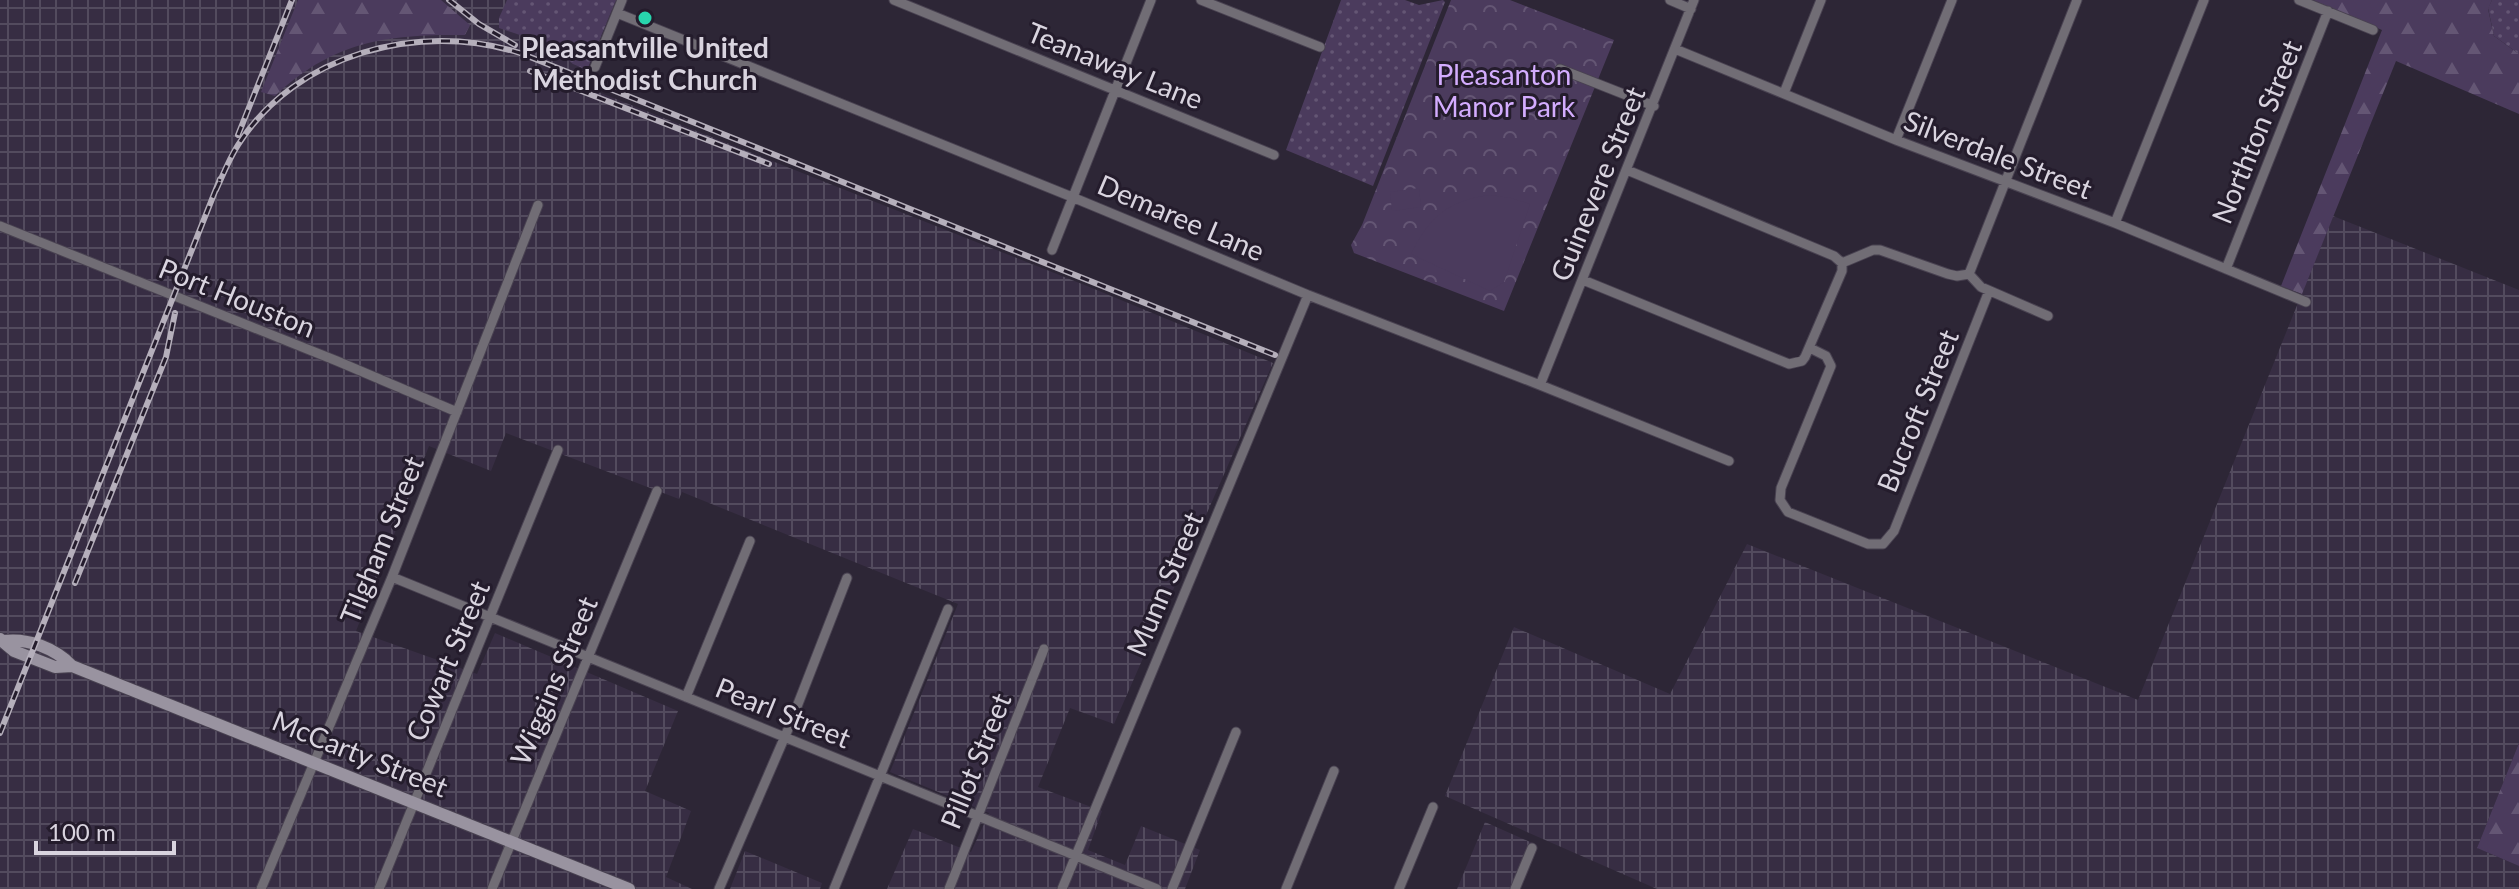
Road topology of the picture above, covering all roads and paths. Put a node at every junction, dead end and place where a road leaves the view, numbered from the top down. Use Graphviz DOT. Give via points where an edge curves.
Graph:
graph roads {
  1 [pos="622,0"];
  2 [pos="894,0"];
  3 [pos="1151,0"];
  4 [pos="1201,0"];
  5 [pos="1670,0"];
  6 [pos="1821,0"];
  7 [pos="1952,0"];
  8 [pos="2077,0"];
  9 [pos="2204,0"];
  10 [pos="2299,0"];
  11 [pos="1693,4"];
  12 [pos="2328,11"];
  13 [pos="617,13"];
  14 [pos="2373,30"];
  15 [pos="1320,47"];
  16 [pos="1675,49"];
  17 [pos="595,67"];
  18 [pos="1560,69"];
  19 [pos="1116,89"];
  20 [pos="1784,93"];
  21 [pos="1654,106"];
  22 [pos="1896,140"];
  23 [pos="1274,155"];
  24 [pos="1627,170"];
  25 [pos="2005,181"];
  26 [pos="1072,197"];
  27 [pos="538,205"];
  28 [pos="2115,223"];
  29 [pos="0,226"];
  30 [pos="1052,250"];
  31 [pos="1842,263"];
  32 [pos="2226,269"];
  33 [pos="1969,274"];
  34 [pos="1583,280"];
  35 [pos="1989,291"];
  36 [pos="1308,295"];
  37 [pos="2306,302"];
  38 [pos="2048,316"];
  39 [pos="1810,348"];
  40 [pos="1540,385"];
  41 [pos="457,412"];
  42 [pos="558,450"];
  43 [pos="1729,461"];
  44 [pos="657,491"];
  45 [pos="750,541"];
  46 [pos="392,577"];
  47 [pos="847,578"];
  48 [pos="948,609"];
  49 [pos="491,619"];
  50 [pos="2,640"];
  51 [pos="1044,649"];
  52 [pos="587,658"];
  53 [pos="686,697"];
  54 [pos="1236,732"];
  55 [pos="784,738"];
  56 [pos="313,762"];
  57 [pos="1334,771"];
  58 [pos="880,777"];
  59 [pos="414,801"];
  60 [pos="1433,807"];
  61 [pos="978,818"];
  62 [pos="511,842"];
  63 [pos="1532,848"];
  64 [pos="1076,856"];
  65 [pos="607,884"];
  66 [pos="261,889"];
  67 [pos="379,889"];
  68 [pos="492,889"];
  69 [pos="629,889"];
  70 [pos="719,889"];
  71 [pos="834,889"];
  72 [pos="949,889"];
  73 [pos="1062,889"];
  74 [pos="1157,889"];
  75 [pos="1172,889"];
  76 [pos="1286,889"];
  77 [pos="1399,889"];
  78 [pos="1515,889"];
  1 -- 13 [label="street"];
  2 -- 19 [label="street, Teanaway Lane"];
  3 -- 19 [label="street"];
  4 -- 15 [label="street"];
  5 -- 11 [label="street"];
  6 -- 20 [label="street"];
  7 -- 22 [label="street"];
  8 -- 25 [label="street"];
  9 -- 28 [label="street"];
  10 -- 12 [label="street"];
  11 -- 16 [label="street, Guinevere Street"];
  12 -- 14 [label="street"];
  12 -- 32 [label="street, Northton Street"];
  13 -- 17 [label="street"];
  13 -- 26 [label="street, Demaree Lane"];
  16 -- 20 [label="street, Silverdale Street"];
  16 -- 21 [label="street, Guinevere Street"];
  18 -- 21 [label="street"];
  19 -- 23 [label="street, Teanaway Lane"];
  19 -- 26 [label="street"];
  20 -- 22 [label="street, Silverdale Street"];
  21 -- 24 [label="street, Guinevere Street"];
  22 -- 25 [label="street, Silverdale Street"];
  24 -- 31 [label="street"];
  24 -- 34 [label="street, Guinevere Street"];
  25 -- 28 [label="street, Silverdale Street"];
  25 -- 33 [label="street"];
  26 -- 30 [label="street"];
  26 -- 36 [label="street, Demaree Lane"];
  27 -- 41 [label="street, Tilgham Street"];
  28 -- 32 [label="street, Silverdale Street"];
  29 -- 41 [label="street, Port Houston"];
  31 -- 33 [label="street" via="1880,250 1948,274"];
  31 -- 39 [label="street"];
  32 -- 37 [label="street, Silverdale Street"];
  33 -- 35 [label="street"];
  34 -- 39 [label="street" via="1789,364 1802,361"];
  34 -- 40 [label="street, Guinevere Street"];
  35 -- 38 [label="street"];
  35 -- 39 [label="street, Bucroft Street" via="1894,531 1883,544 1868,544 1788,512 1780,500 1831,366 1826,356"];
  36 -- 40 [label="street, Demaree Lane"];
  36 -- 64 [label="street, Munn Street"];
  40 -- 43 [label="street, Demaree Lane"];
  41 -- 46 [label="street, Tilgham Street"];
  42 -- 49 [label="street, Cowart Street"];
  44 -- 52 [label="street, Wiggins Street"];
  45 -- 53 [label="street"];
  46 -- 49 [label="street, Pearl Street"];
  46 -- 56 [label="street, Tilgham Street"];
  47 -- 55 [label="street"];
  48 -- 58 [label="street"];
  49 -- 52 [label="street, Pearl Street"];
  49 -- 59 [label="street, Cowart Street"];
  50 -- 56 [label="main road, McCarty Street" via="19,639 61,654 72,666"];
  51 -- 61 [label="street, Pillot Street"];
  52 -- 53 [label="street, Pearl Street"];
  52 -- 62 [label="street, Wiggins Street"];
  53 -- 55 [label="street, Pearl Street"];
  54 -- 75 [label="street"];
  55 -- 58 [label="street, Pearl Street"];
  55 -- 70 [label="street"];
  56 -- 59 [label="main road, McCarty Street"];
  56 -- 66 [label="street, Tilgham Street"];
  57 -- 76 [label="street"];
  58 -- 61 [label="street, Pearl Street"];
  58 -- 71 [label="street"];
  59 -- 62 [label="main road, McCarty Street"];
  59 -- 67 [label="street, Cowart Street"];
  60 -- 77 [label="street"];
  61 -- 64 [label="street, Pearl Street"];
  61 -- 72 [label="street, Pillot Street"];
  62 -- 65 [label="main road, McCarty Street"];
  62 -- 68 [label="street, Wiggins Street"];
  63 -- 78 [label="street"];
  64 -- 73 [label="street, Munn Street"];
  64 -- 74 [label="street, Pearl Street"];
  65 -- 69 [label="main road, McCarty Street"];
}
